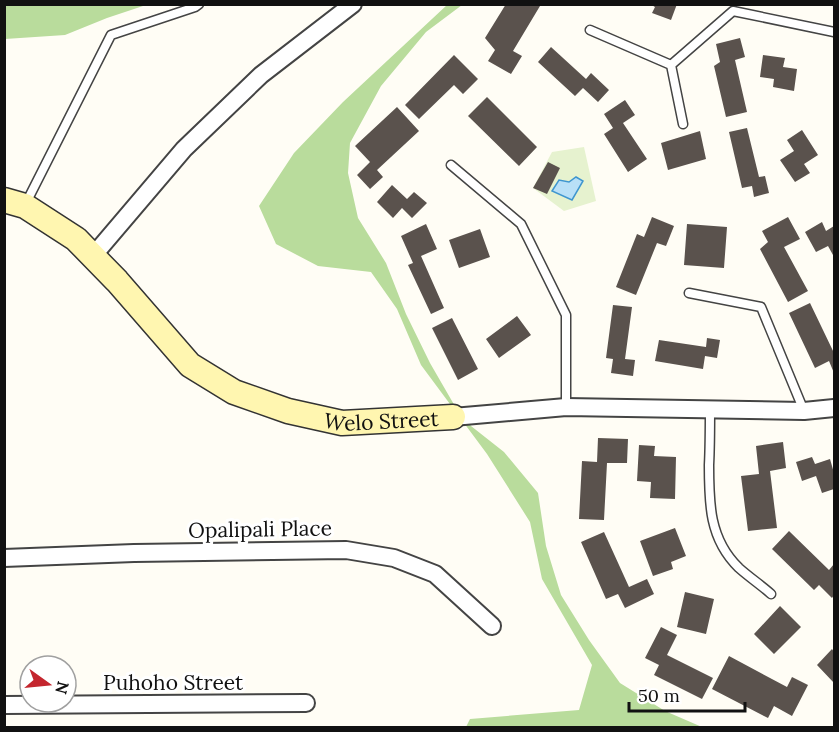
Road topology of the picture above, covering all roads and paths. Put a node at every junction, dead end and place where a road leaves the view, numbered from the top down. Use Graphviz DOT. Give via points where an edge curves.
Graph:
graph roads {
  1 [pos="199,4"];
  2 [pos="352,4"];
  3 [pos="590,30"];
  4 [pos="834,32"];
  5 [pos="671,64"];
  6 [pos="683,124"];
  7 [pos="452,165"];
  8 [pos="15,203"];
  9 [pos="93,256"];
  10 [pos="689,293"];
  11 [pos="566,407"];
  12 [pos="834,408"];
  13 [pos="710,410"];
  14 [pos="804,411"];
  15 [pos="453,417"];
  16 [pos="4,558"];
  17 [pos="771,594"];
  18 [pos="492,626"];
  19 [pos="306,703"];
  20 [pos="4,705"];
  1 -- 8 [label="lane" via="111,35"];
  2 -- 9 [label="street" via="261,75 184,149"];
  3 -- 5 [label="lane"];
  4 -- 5 [label="lane" via="733,11"];
  5 -- 6 [label="lane"];
  7 -- 11 [label="lane" via="521,224 567,315"];
  8 -- 9 [label="street, Welo Street" via="76,239"];
  9 -- 15 [label="street, Welo Street" via="190,365 234,392 288,411 342,423"];
  10 -- 14 [label="lane" via="761,307"];
  11 -- 13 [label="street, Welo Street"];
  11 -- 15 [label="street, Welo Street"];
  12 -- 14 [label="street, Welo Street"];
  13 -- 14 [label="street, Welo Street"];
  13 -- 17 [label="lane" via="709,501 714,526 731,559"];
  16 -- 18 [label="street, Opalipali Place" via="346,550 394,558 435,574"];
  19 -- 20 [label="street, Puhoho Street"];
}
